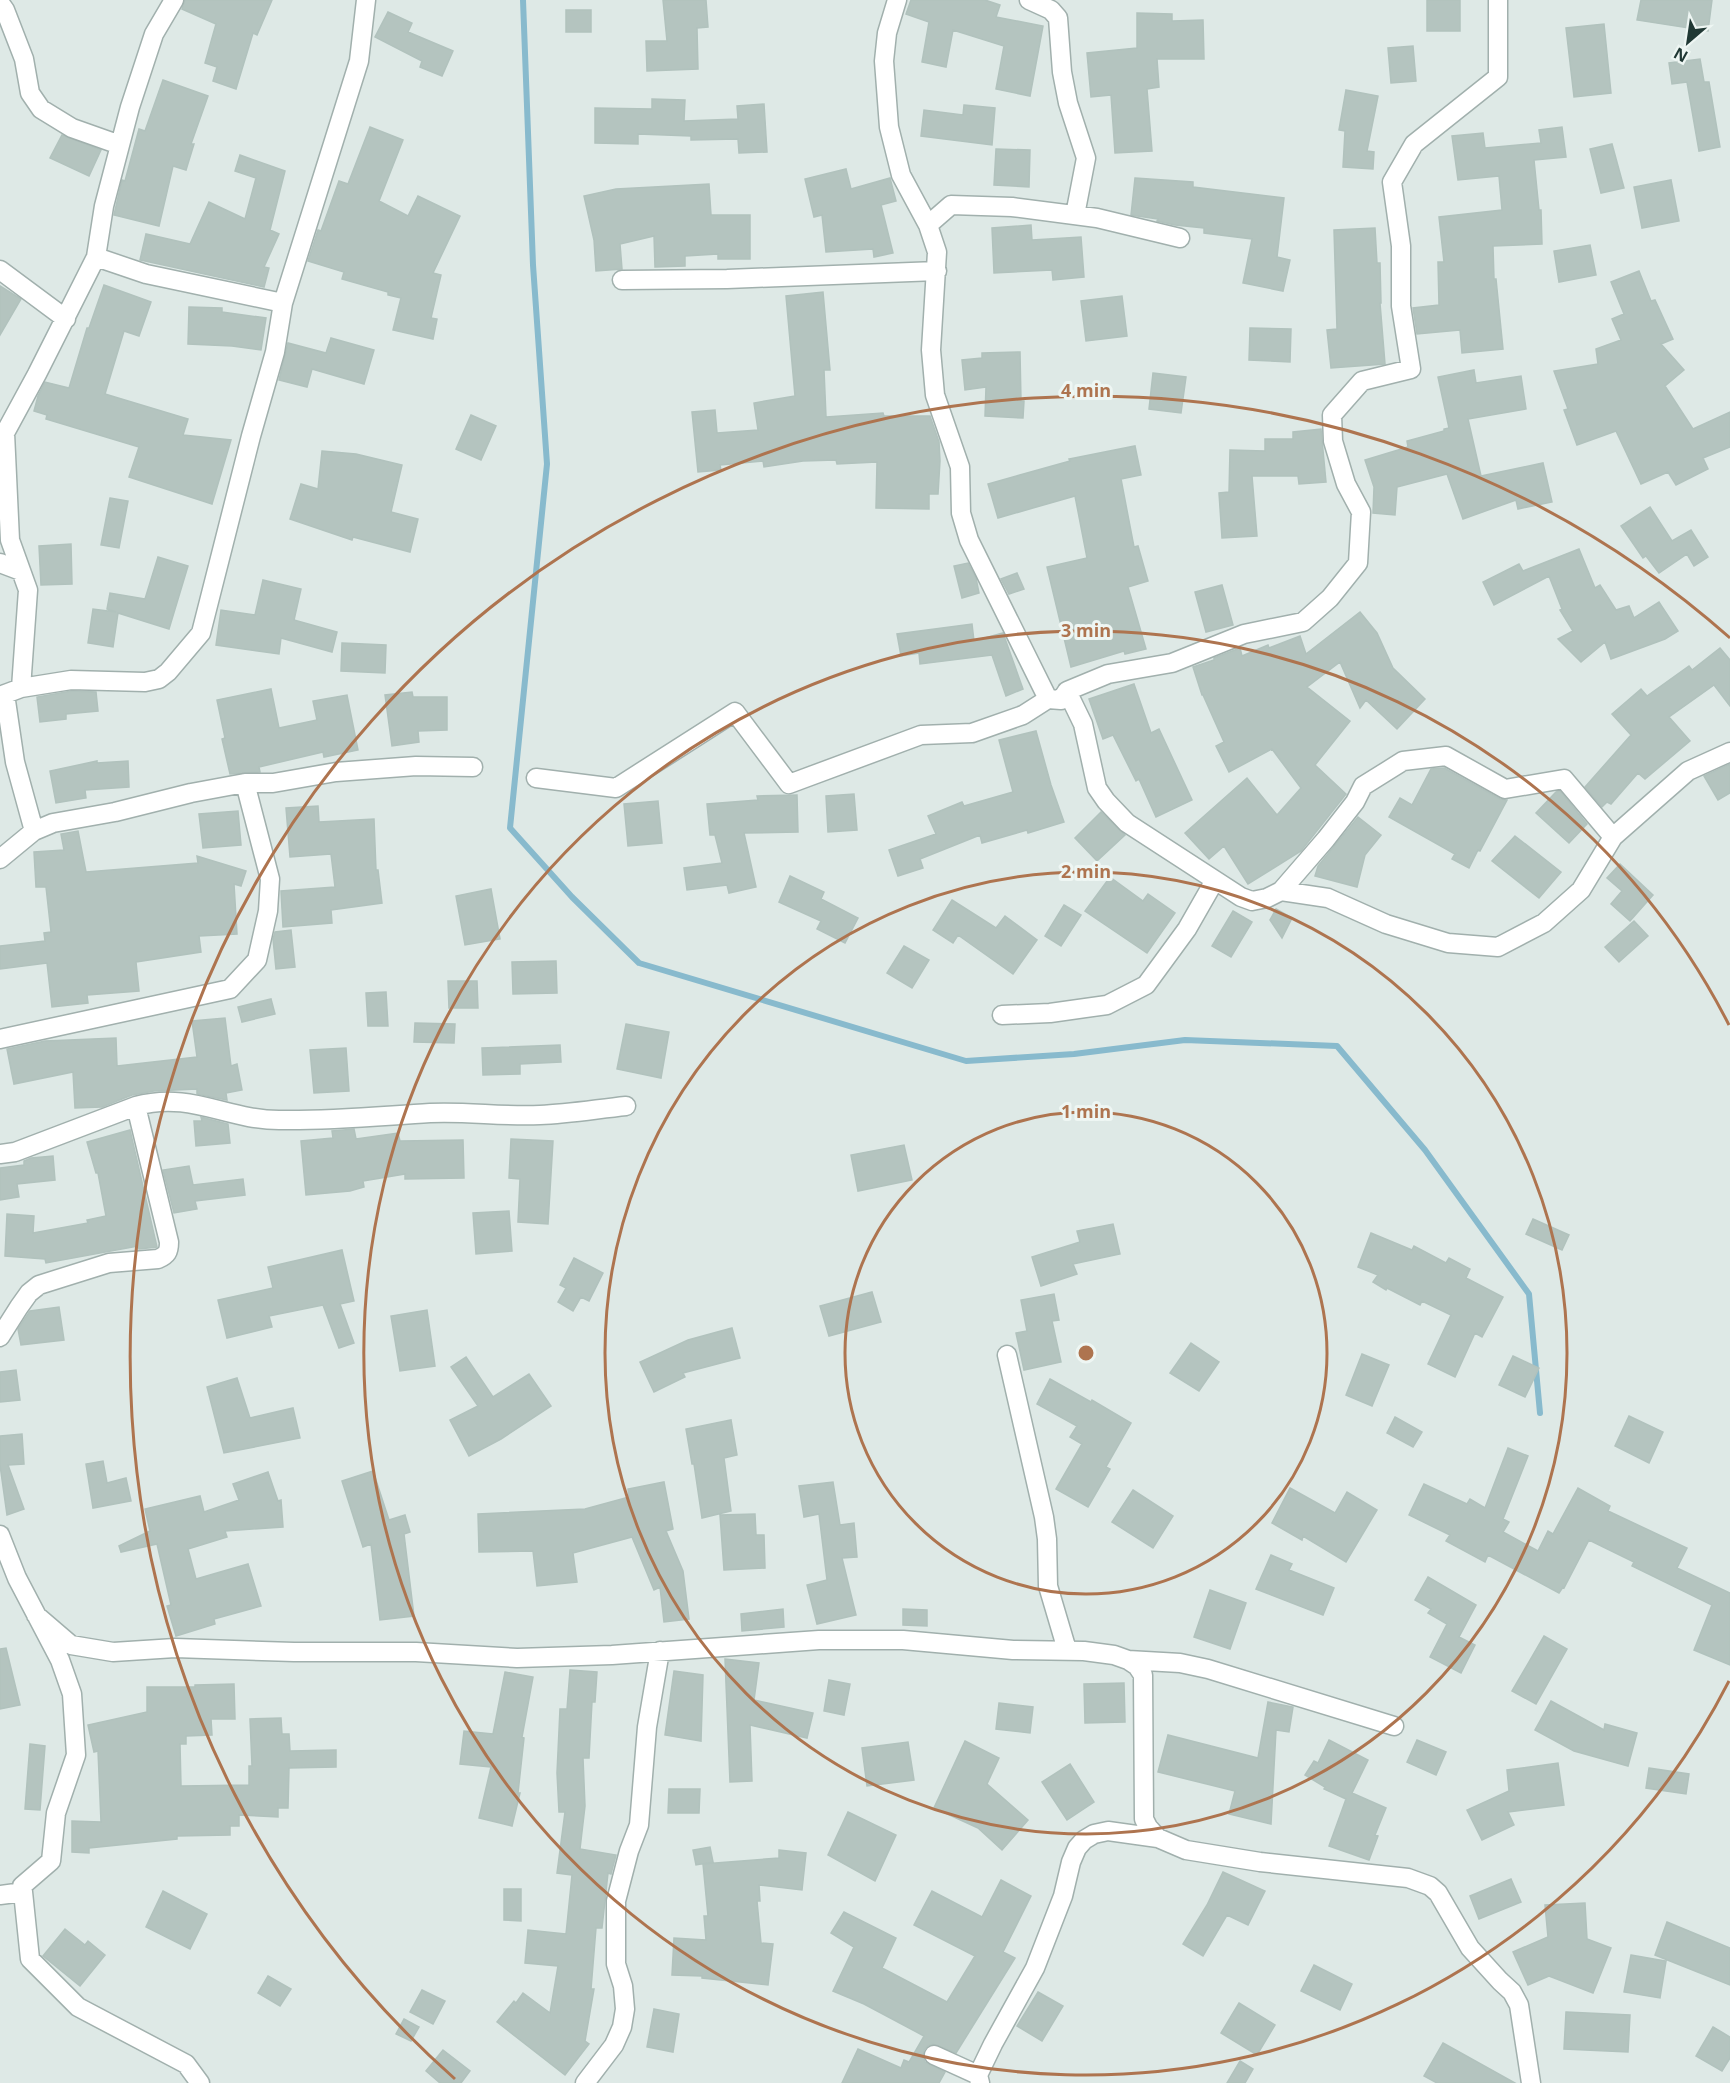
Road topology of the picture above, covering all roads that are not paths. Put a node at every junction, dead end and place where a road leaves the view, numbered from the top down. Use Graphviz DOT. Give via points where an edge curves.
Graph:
graph roads {
  1 [pos="174,0"];
  2 [pos="366,0"];
  3 [pos="897,0"];
  4 [pos="1029,0"];
  5 [pos="1498,0"];
  6 [pos="0,3"];
  7 [pos="120,145"];
  8 [pos="1075,215"];
  9 [pos="928,225"];
  10 [pos="1180,238"];
  11 [pos="96,257"];
  12 [pos="0,270"];
  13 [pos="937,271"];
  14 [pos="622,280"];
  15 [pos="283,303"];
  16 [pos="66,319"];
  17 [pos="0,563"];
  18 [pos="21,571"];
  19 [pos="1067,691"];
  20 [pos="9,693"];
  21 [pos="1048,699"];
  22 [pos="1730,752"];
  23 [pos="473,767"];
  24 [pos="536,778"];
  25 [pos="245,783"];
  26 [pos="34,831"];
  27 [pos="1613,837"];
  28 [pos="0,859"];
  29 [pos="1215,880"];
  30 [pos="1281,891"];
  31 [pos="1002,1015"];
  32 [pos="0,1039"];
  33 [pos="136,1106"];
  34 [pos="626,1106"];
  35 [pos="0,1154"];
  36 [pos="0,1337"];
  37 [pos="1007,1355"];
  38 [pos="0,1535"];
  39 [pos="36,1615"];
  40 [pos="1067,1650"];
  41 [pos="660,1651"];
  42 [pos="1128,1660"];
  43 [pos="1394,1726"];
  44 [pos="1158,1838"];
  45 [pos="23,1892"];
  46 [pos="0,1895"];
  47 [pos="934,2055"];
  48 [pos="979,2079"];
  49 [pos="200,2083"];
  50 [pos="585,2083"];
  51 [pos="1531,2083"];
  1 -- 7 [label="street" via="154,34"];
  2 -- 15 [label="street" via="359,61"];
  3 -- 9 [label="street" via="884,61 889,127 901,175"];
  4 -- 8 [label="street" via="1051,10 1058,18 1068,103 1086,158"];
  5 -- 19 [label="street" via="1498,77 1414,144 1392,182 1401,246 1401,306 1412,369 1362,381 1332,416 1333,441 1346,484 1361,512 1358,563 1330,598 1302,622 1244,634 1172,663 1108,674"];
  6 -- 7 [label="street" via="24,58 30,93 41,109 72,128"];
  7 -- 11 [label="street"];
  8 -- 9 [label="street" via="951,205"];
  8 -- 10 [label="street"];
  9 -- 13 [label="street" via="937,252"];
  11 -- 15 [label="street" via="146,274"];
  11 -- 16 [label="street"];
  12 -- 16 [label="street"];
  13 -- 14 [label="street"];
  13 -- 21 [label="street" via="931,350 935,395 960,467 961,513 969,540"];
  15 -- 20 [label="street" via="275,352 201,633 159,679 70,680"];
  16 -- 18 [label="street" via="5,433 10,540"];
  17 -- 18 [label="street"];
  18 -- 20 [label="street" via="28,590"];
  19 -- 21 [label="street" via="1061,700"];
  19 -- 29 [label="street" via="1083,724 1096,788 1106,801 1127,823"];
  20 -- 26 [label="street" via="15,762"];
  21 -- 24 [label="street" via="1023,715 972,734 921,735 789,784 735,712 616,788"];
  22 -- 27 [label="street" via="1689,771"];
  23 -- 25 [label="street" via="405,767"];
  25 -- 26 [label="street" via="53,823"];
  25 -- 32 [label="street" via="270,879 268,911 257,960 231,989"];
  26 -- 28 [label="street"];
  27 -- 30 [label="street" via="1581,890 1544,923 1498,947 1448,943 1386,924 1328,898"];
  27 -- 30 [label="street" via="1564,779 1505,789 1446,756 1403,761 1363,786 1355,802"];
  29 -- 30 [label="street" via="1252,901"];
  29 -- 31 [label="street" via="1187,929 1146,985 1107,1005"];
  33 -- 34 [label="street" via="179,1101 277,1120 432,1113 539,1116"];
  33 -- 35 [label="street" via="15,1152"];
  33 -- 36 [label="street" via="169,1251 158,1259 110,1263 39,1285 29,1293"];
  37 -- 40 [label="street" via="1044,1516 1048,1586"];
  38 -- 39 [label="street"];
  39 -- 41 [label="street" via="71,1645 113,1652 175,1648 416,1652 517,1658"];
  39 -- 45 [label="street" via="60,1660 72,1694 76,1755 56,1813 51,1861 21,1886"];
  40 -- 41 [label="street" via="1013,1650 903,1640 819,1640"];
  40 -- 42 [label="street"];
  41 -- 50 [label="street" via="647,1727 639,1825 616,1901 616,1964 625,2009 622,2027 614,2045"];
  42 -- 43 [label="street" via="1208,1669"];
  42 -- 44 [label="street" via="1143,1675 1144,1819"];
  44 -- 48 [label="street" via="1108,1831 1094,1834 1077,1848 1035,1968"];
  44 -- 51 [label="street" via="1186,1850 1408,1878 1430,1886 1470,1948 1512,1992 1519,2005"];
  45 -- 46 [label="street"];
  45 -- 49 [label="street" via="30,1959 78,2007 186,2064"];
  47 -- 48 [label="street"];
}
